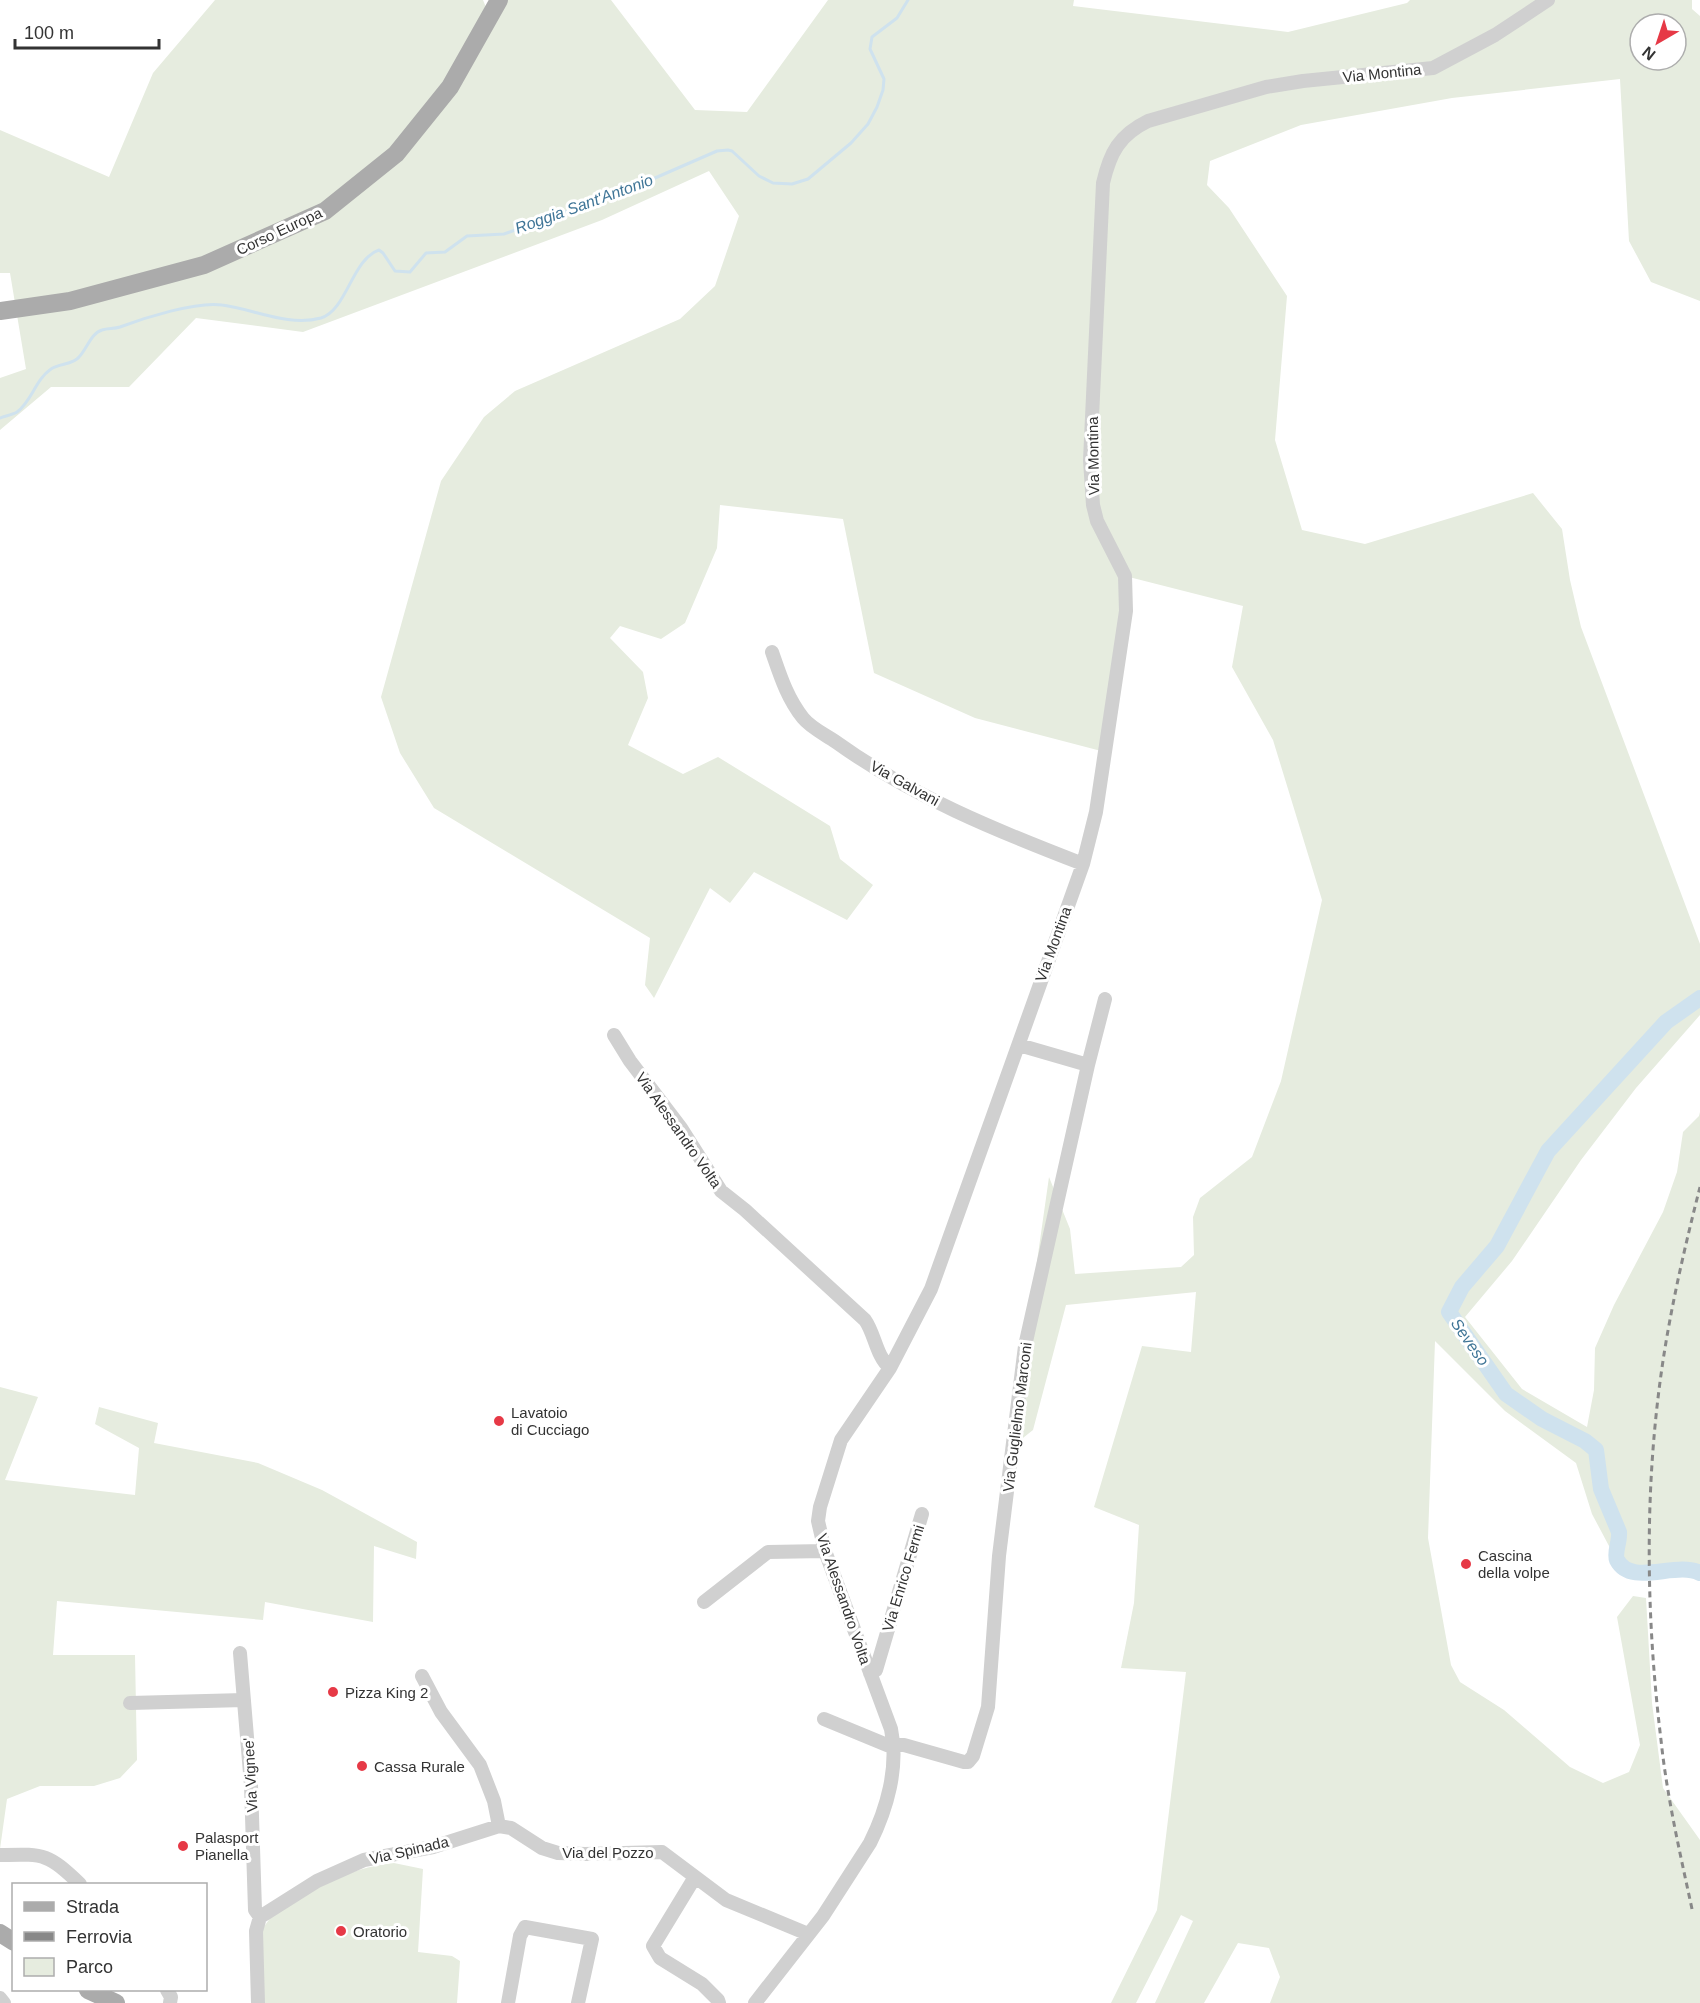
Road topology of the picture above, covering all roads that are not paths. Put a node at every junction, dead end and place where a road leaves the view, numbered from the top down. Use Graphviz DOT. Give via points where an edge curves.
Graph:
graph roads {
  1 [pos="499,0"];
  2 [pos="1548,0"];
  3 [pos="0,311"];
  4 [pos="772,652"];
  5 [pos="1083,864"];
  6 [pos="1105,999"];
  7 [pos="614,1035"];
  8 [pos="1019,1045"];
  9 [pos="1088,1065"];
  10 [pos="890,1368"];
  11 [pos="922,1514"];
  12 [pos="825,1551"];
  13 [pos="704,1602"];
  14 [pos="240,1653"];
  15 [pos="870,1673"];
  16 [pos="422,1676"];
  17 [pos="244,1700"];
  18 [pos="130,1703"];
  19 [pos="824,1719"];
  20 [pos="894,1744"];
  21 [pos="499,1826"];
  22 [pos="0,1855"];
  23 [pos="695,1877"];
  24 [pos="79,1883"];
  25 [pos="260,1917"];
  26 [pos="808,1934"];
  27 [pos="92,1991"];
  28 [pos="0,1998"];
  29 [pos="4,2003"];
  30 [pos="116,2003"];
  31 [pos="258,2003"];
  32 [pos="508,2003"];
  33 [pos="578,2003"];
  34 [pos="719,2003"];
  35 [pos="755,2003"];
  1 -- 3 [label="main road, Corso Europa" via="450,87 396,154 325,211 204,265 70,301"];
  2 -- 5 [label="street, Via Montina" via="1495,36 1433,68 1266,87 1148,121 1124,136 1113,151 1104,183 1090,460 1095,513 1125,576 1126,610 1096,812"];
  4 -- 5 [label="street, Via Galvani" via="784,689 804,719 853,754 928,798"];
  5 -- 8 [label="street, Via Montina"];
  6 -- 9 [label="street, Via Guglielmo Marconi"];
  7 -- 10 [label="street, Via Alessandro Volta" via="722,1191 865,1320"];
  8 -- 9 [label="street"];
  8 -- 10 [label="street, Via Montina" via="931,1289"];
  9 -- 20 [label="street, Via Guglielmo Marconi" via="1025,1346 999,1556 988,1707 968,1762"];
  10 -- 12 [label="street, Via Alessandro Volta" via="842,1440 818,1521"];
  11 -- 15 [label="street, Via Enrico Fermi" via="876,1670"];
  12 -- 13 [label="street" via="768,1552"];
  12 -- 15 [label="street, Via Alessandro Volta"];
  14 -- 17 [label="street, Via Vignee'"];
  15 -- 20 [label="street, Via Alessandro Volta"];
  16 -- 21 [label="street" via="441,1712 480,1765"];
  17 -- 18 [label="street"];
  17 -- 25 [label="street, Via Vignee'" via="255,1910"];
  19 -- 20 [label="street" via="887,1745"];
  20 -- 26 [label="street, Via Alessandro Volta" via="893,1769 876,1831"];
  21 -- 23 [label="street, Via del Pozzo" via="511,1828 542,1848 558,1853 662,1852"];
  21 -- 25 [label="street, Via Spinada" via="433,1847 364,1860 317,1881"];
  22 -- 24 [label="street" via="39,1854 61,1866"];
  23 -- 26 [label="street, Via del Pozzo" via="726,1900"];
  23 -- 34 [label="street" via="653,1946 660,1958 702,1984"];
  25 -- 31 [label="street, Via Vignee'" via="256,1931"];
  26 -- 35 [label="street, Via Alessandro Volta"];
  27 -- 30 [label="main road"];
  28 -- 29 [label="street"];
  32 -- 33 [label="street" via="525,1927 592,1939"];
}
